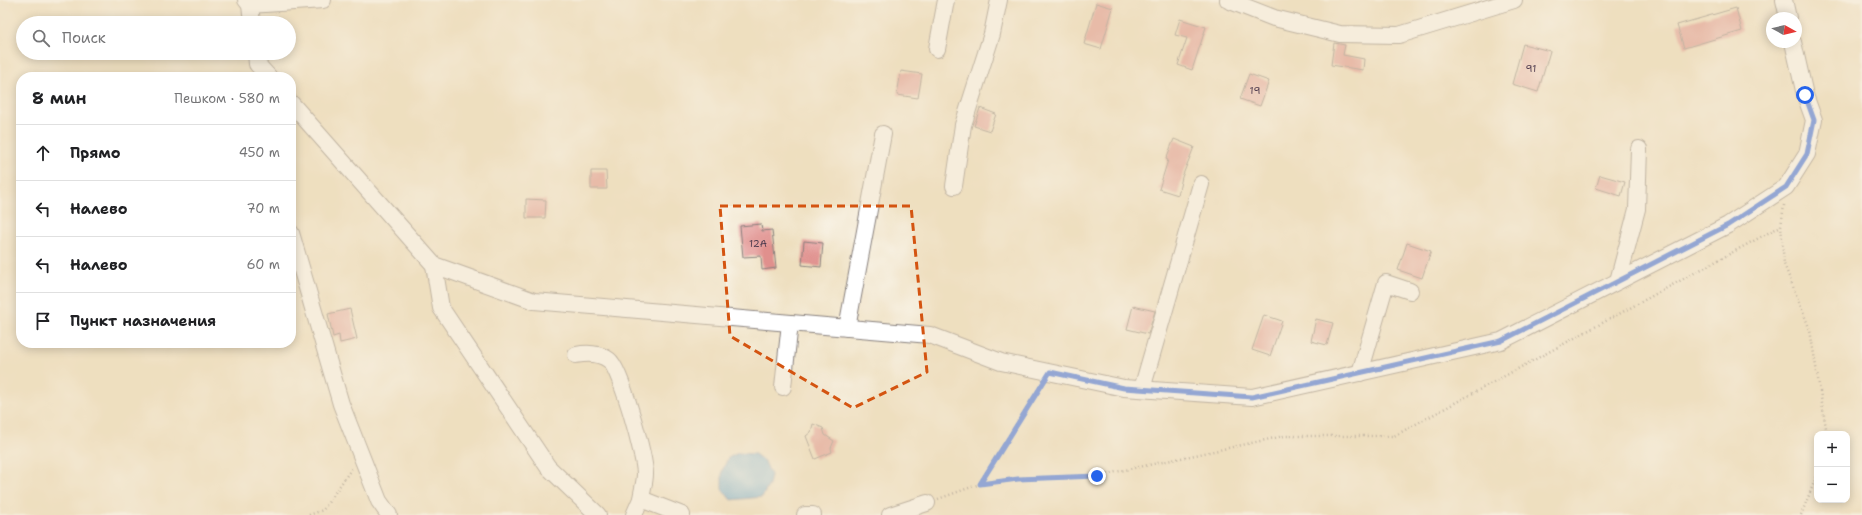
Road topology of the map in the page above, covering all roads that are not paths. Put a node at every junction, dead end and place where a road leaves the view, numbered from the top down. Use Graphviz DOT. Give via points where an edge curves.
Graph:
graph roads {
  1 [pos="323,0"];
  2 [pos="946,0"];
  3 [pos="999,0"];
  4 [pos="1228,0"];
  5 [pos="1514,0"];
  6 [pos="1784,0"];
  7 [pos="248,3"];
  8 [pos="1787,12"];
  9 [pos="251,16"];
  10 [pos="1794,48"];
  11 [pos="937,49"];
  12 [pos="296,109"];
  13 [pos="883,134"];
  14 [pos="1639,149"];
  15 [pos="1201,184"];
  16 [pos="954,186"];
  17 [pos="296,250"];
  18 [pos="434,265"];
  19 [pos="1618,281"];
  20 [pos="1410,291"];
  21 [pos="790,323"];
  22 [pos="847,328"];
  23 [pos="576,355"];
  24 [pos="1360,373"];
  25 [pos="783,387"];
  26 [pos="1142,390"];
  27 [pos="641,499"];
  28 [pos="927,503"];
  29 [pos="389,515"];
  30 [pos="598,515"];
  31 [pos="634,515"];
  32 [pos="682,515"];
  33 [pos="805,515"];
  34 [pos="813,515"];
  35 [pos="890,515"];
  1 -- 7 [label="street"];
  2 -- 11 [label="street"];
  3 -- 16 [label="street" via="992,34 963,125"];
  4 -- 5 [label="street" via="1274,18 1340,34 1399,35"];
  6 -- 8 [label="street"];
  7 -- 9 [label="street"];
  10 -- 19 [label="street" via="1805,95 1814,120 1807,154 1786,187 1728,225"];
  12 -- 18 [label="street"];
  13 -- 22 [label="street"];
  14 -- 19 [label="street" via="1637,209"];
  15 -- 26 [label="street"];
  17 -- 29 [label="street" via="340,404 379,501"];
  18 -- 21 [label="street" via="534,301"];
  18 -- 30 [label="street" via="441,308 548,468"];
  19 -- 24 [label="street" via="1501,341"];
  20 -- 24 [label="street" via="1386,283"];
  21 -- 22 [label="street"];
  21 -- 25 [label="street"];
  22 -- 26 [label="street" via="930,335 1001,362"];
  23 -- 27 [label="street" via="588,353 609,360 618,373 641,451 645,474"];
  24 -- 26 [label="street" via="1252,397"];
  27 -- 31 [label="street"];
  27 -- 32 [label="street"];
  28 -- 35 [label="street"];
  33 -- 34 [label="street"];
}
